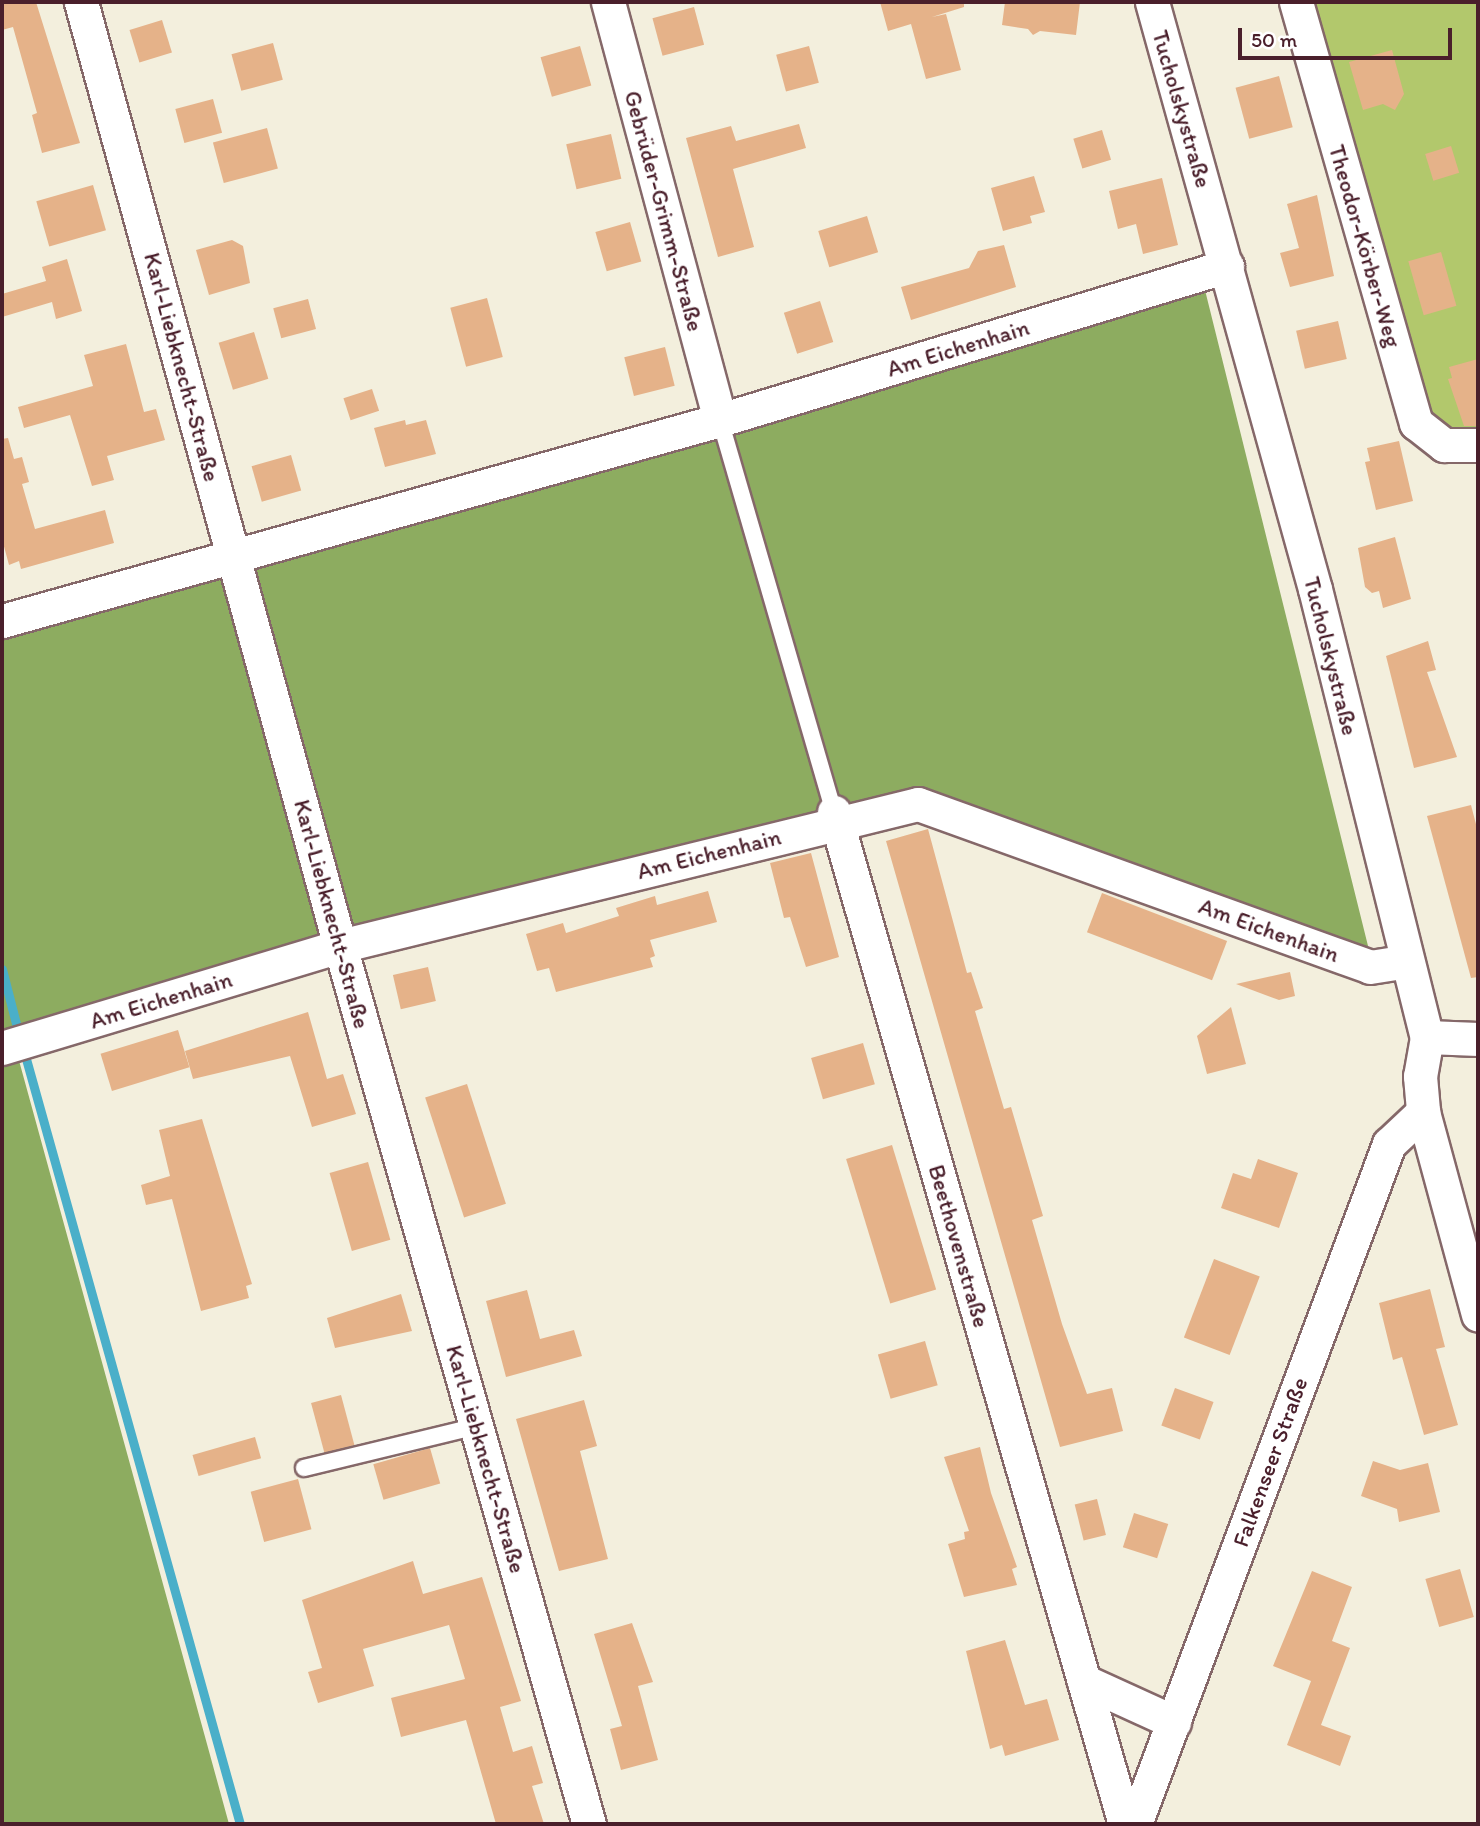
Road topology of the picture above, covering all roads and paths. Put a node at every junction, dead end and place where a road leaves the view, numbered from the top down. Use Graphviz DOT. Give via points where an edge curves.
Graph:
graph roads {
  1 [pos="81,2"];
  2 [pos="608,2"];
  3 [pos="1152,2"];
  4 [pos="1296,2"];
  5 [pos="1227,266"];
  6 [pos="720,420"];
  7 [pos="1478,445"];
  8 [pos="234,557"];
  9 [pos="2,621"];
  10 [pos="836,817"];
  11 [pos="340,946"];
  12 [pos="1407,961"];
  13 [pos="1427,1037"];
  14 [pos="1478,1040"];
  15 [pos="13,1044"];
  16 [pos="1423,1112"];
  17 [pos="1478,1315"];
  18 [pos="477,1426"];
  19 [pos="304,1468"];
  20 [pos="1084,1681"];
  21 [pos="1174,1722"];
  22 [pos="589,1824"];
  23 [pos="1125,1824"];
  24 [pos="1135,1824"];
  1 -- 8 [label="street, Karl-Liebknecht-Straße"];
  2 -- 6 [label="street, Gebrüder-Grimm-Straße"];
  3 -- 5 [label="street, Tucholskystraße"];
  4 -- 7 [label="street, Theodor-Körber-Weg" via="1416,423 1444,445"];
  5 -- 6 [label="street, Am Eichenhain"];
  5 -- 12 [label="street, Tucholskystraße"];
  6 -- 8 [label="street, Am Eichenhain"];
  6 -- 10 [label="lane"];
  8 -- 9 [label="street, Am Eichenhain"];
  8 -- 11 [label="street, Karl-Liebknecht-Straße"];
  10 -- 11 [label="street, Am Eichenhain"];
  10 -- 12 [label="street, Am Eichenhain" via="918,804 1370,967"];
  10 -- 20 [label="street, Beethovenstraße"];
  11 -- 15 [label="street, Am Eichenhain"];
  11 -- 18 [label="street, Karl-Liebknecht-Straße"];
  12 -- 13 [label="street, Tucholskystraße"];
  13 -- 14 [label="street"];
  13 -- 16 [label="street, Tucholskystraße" via="1420,1076"];
  16 -- 17 [label="street, Tucholskystraße"];
  16 -- 21 [label="street, Falkenseer Straße" via="1389,1144"];
  18 -- 19 [label="lane"];
  18 -- 22 [label="street, Karl-Liebknecht-Straße"];
  20 -- 21 [label="street"];
  20 -- 23 [label="street, Beethovenstraße"];
  21 -- 24 [label="street, Falkenseer Straße"];
}
